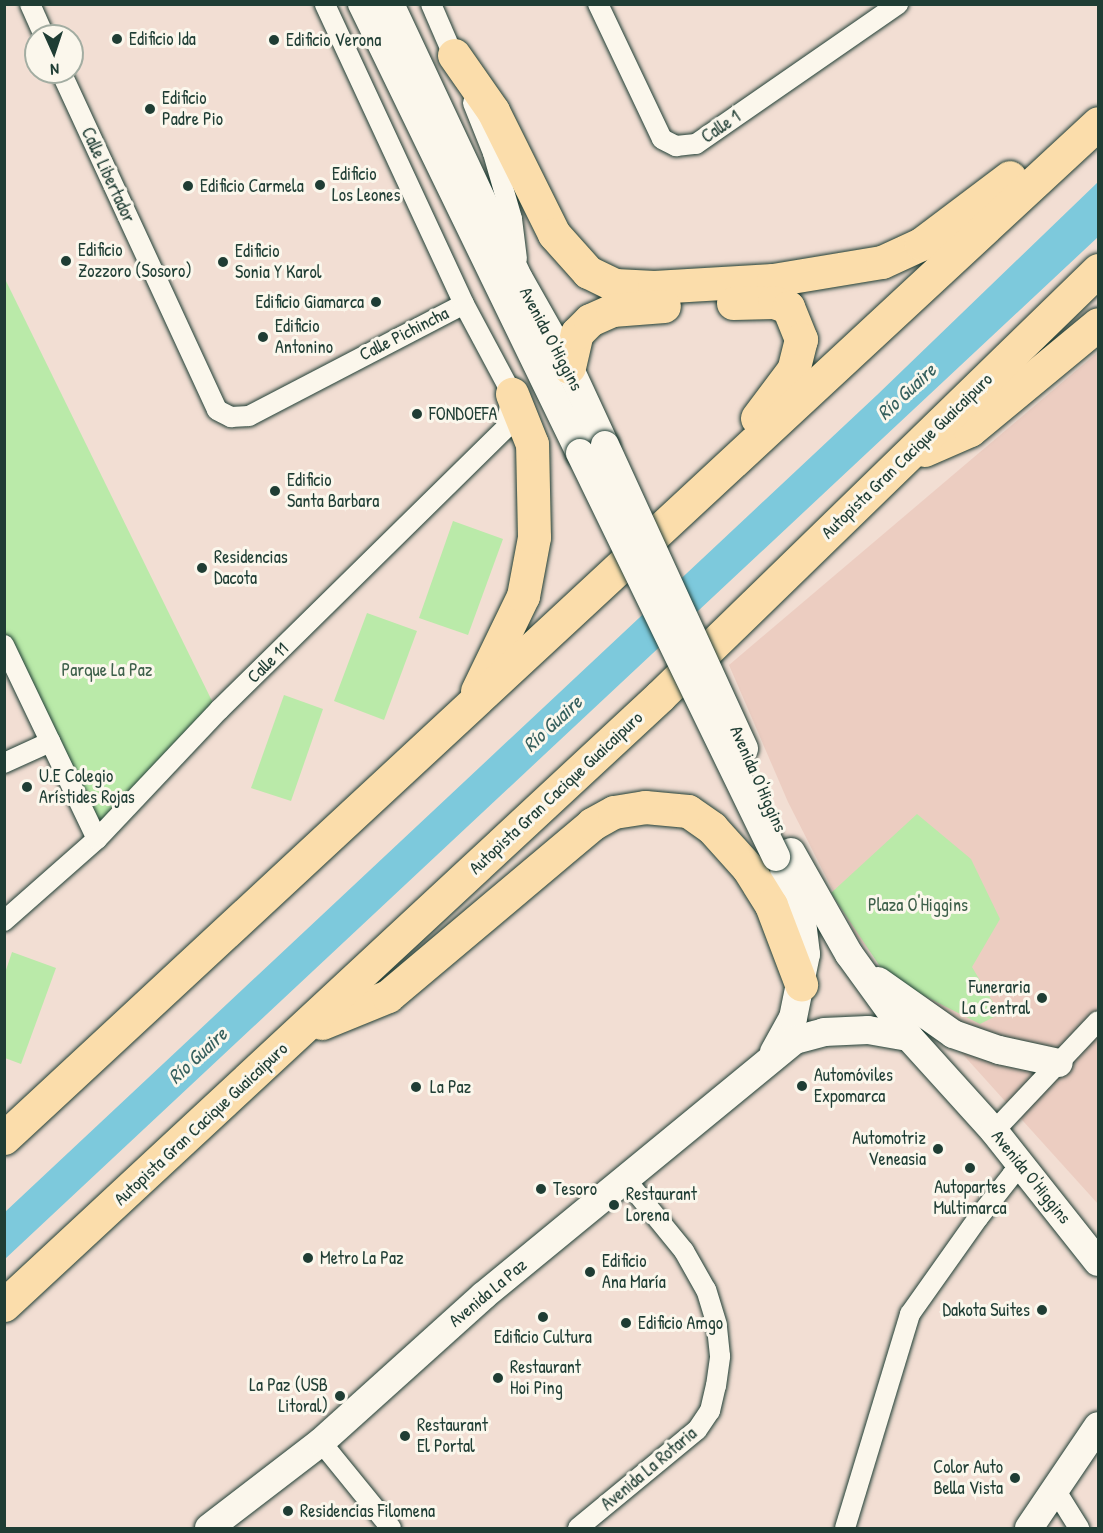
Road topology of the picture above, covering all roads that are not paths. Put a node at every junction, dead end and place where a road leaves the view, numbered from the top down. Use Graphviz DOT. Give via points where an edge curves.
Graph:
graph roads {
  1 [pos="30,4"];
  2 [pos="325,4"];
  3 [pos="362,4"];
  4 [pos="390,4"];
  5 [pos="431,4"];
  6 [pos="598,4"];
  7 [pos="898,4"];
  8 [pos="39,24"];
  9 [pos="454,56"];
  10 [pos="67,84"];
  11 [pos="1088,133"];
  12 [pos="1098,270"];
  13 [pos="519,279"];
  14 [pos="464,304"];
  15 [pos="1098,324"];
  16 [pos="569,367"];
  17 [pos="512,394"];
  18 [pos="249,416"];
  19 [pos="592,449"];
  20 [pos="905,458"];
  21 [pos="709,483"];
  22 [pos="4,645"];
  23 [pos="467,712"];
  24 [pos="50,742"];
  25 [pos="4,763"];
  26 [pos="97,839"];
  27 [pos="784,854"];
  28 [pos="4,921"];
  29 [pos="849,954"];
  30 [pos="801,984"];
  31 [pos="1098,1021"];
  32 [pos="302,1032"];
  33 [pos="909,1037"];
  34 [pos="769,1058"];
  35 [pos="1059,1063"];
  36 [pos="994,1131"];
  37 [pos="4,1138"];
  38 [pos="1024,1168"];
  39 [pos="626,1179"];
  40 [pos="1074,1230"];
  41 [pos="1098,1244"];
  42 [pos="1098,1262"];
  43 [pos="4,1305"];
  44 [pos="1098,1426"];
  45 [pos="321,1442"];
  46 [pos="1056,1491"];
  47 [pos="209,1528"];
  48 [pos="391,1528"];
  49 [pos="578,1528"];
  50 [pos="845,1528"];
  51 [pos="1029,1528"];
  52 [pos="1079,1528"];
  1 -- 8 [label="street"];
  2 -- 14 [label="street"];
  3 -- 19 [label="main road, Avenida O'Higgins"];
  4 -- 13 [label="main road, Avenida O'Higgins"];
  5 -- 9 [label="street, Avenida O'Higgins"];
  6 -- 7 [label="street, Calle 1" via="662,139 676,146 696,144"];
  9 -- 11 [label="highway" via="493,111 554,234 588,272 615,285 654,287 773,280 882,262 921,244 1024,166"];
  9 -- 13 [label="street, Avenida O'Higgins" via="496,164 512,219"];
  10 -- 18 [label="street, Calle Libertador" via="217,410 231,417"];
  11 -- 21 [label="highway"];
  12 -- 20 [label="highway, Autopista Gran Cacique Guaicaipuro"];
  13 -- 16 [label="main road, Avenida O'Higgins"];
  14 -- 17 [label="street"];
  14 -- 18 [label="street, Calle Pichincha"];
  15 -- 20 [label="highway" via="970,430"];
  16 -- 19 [label="main road, Avenida O'Higgins"];
  16 -- 21 [label="highway" via="577,333 590,320 612,310 774,302 788,307 801,339 794,370"];
  17 -- 23 [label="highway" via="532,444 533,545 523,596"];
  17 -- 26 [label="street, Calle 11" via="506,428 499,439 219,710"];
  19 -- 27 [label="main road, Avenida O'Higgins, bridge"];
  20 -- 32 [label="highway, Autopista Gran Cacique Guaicaipuro" via="660,696"];
  21 -- 23 [label="highway"];
  22 -- 24 [label="street"];
  23 -- 37 [label="highway"];
  24 -- 25 [label="street"];
  24 -- 26 [label="street"];
  26 -- 28 [label="street, Calle 11"];
  27 -- 29 [label="main road, Avenida O'Higgins"];
  27 -- 30 [label="main road, Avenida La Paz" via="804,924 806,954"];
  29 -- 33 [label="main road, Avenida O'Higgins"];
  29 -- 35 [label="main road" via="884,986 953,1034 999,1050"];
  30 -- 32 [label="highway" via="771,905 748,868 712,828 688,811 645,807 614,813 592,824 388,996"];
  30 -- 34 [label="main road, Avenida La Paz" via="786,1036"];
  31 -- 35 [label="street"];
  32 -- 43 [label="highway, Autopista Gran Cacique Guaicaipuro"];
  33 -- 34 [label="main road, Avenida La Paz" via="868,1030 824,1032 795,1040"];
  33 -- 36 [label="main road, Avenida O'Higgins"];
  34 -- 39 [label="main road, Avenida La Paz"];
  35 -- 36 [label="street"];
  36 -- 38 [label="main road, Avenida O'Higgins"];
  38 -- 40 [label="main road, Avenida O'Higgins"];
  38 -- 50 [label="street" via="1012,1175 978,1218 910,1314"];
  39 -- 45 [label="main road, Avenida La Paz" via="483,1296"];
  39 -- 49 [label="street, Avenida La Rotaria" via="684,1251 706,1290 718,1335 716,1386 710,1411 698,1430"];
  40 -- 41 [label="main road, Avenida O'Higgins"];
  40 -- 42 [label="main road, Avenida O'Higgins"];
  44 -- 46 [label="main road"];
  45 -- 47 [label="main road, Avenida La Paz"];
  45 -- 48 [label="street"];
  46 -- 51 [label="main road"];
  46 -- 52 [label="street"];
}
